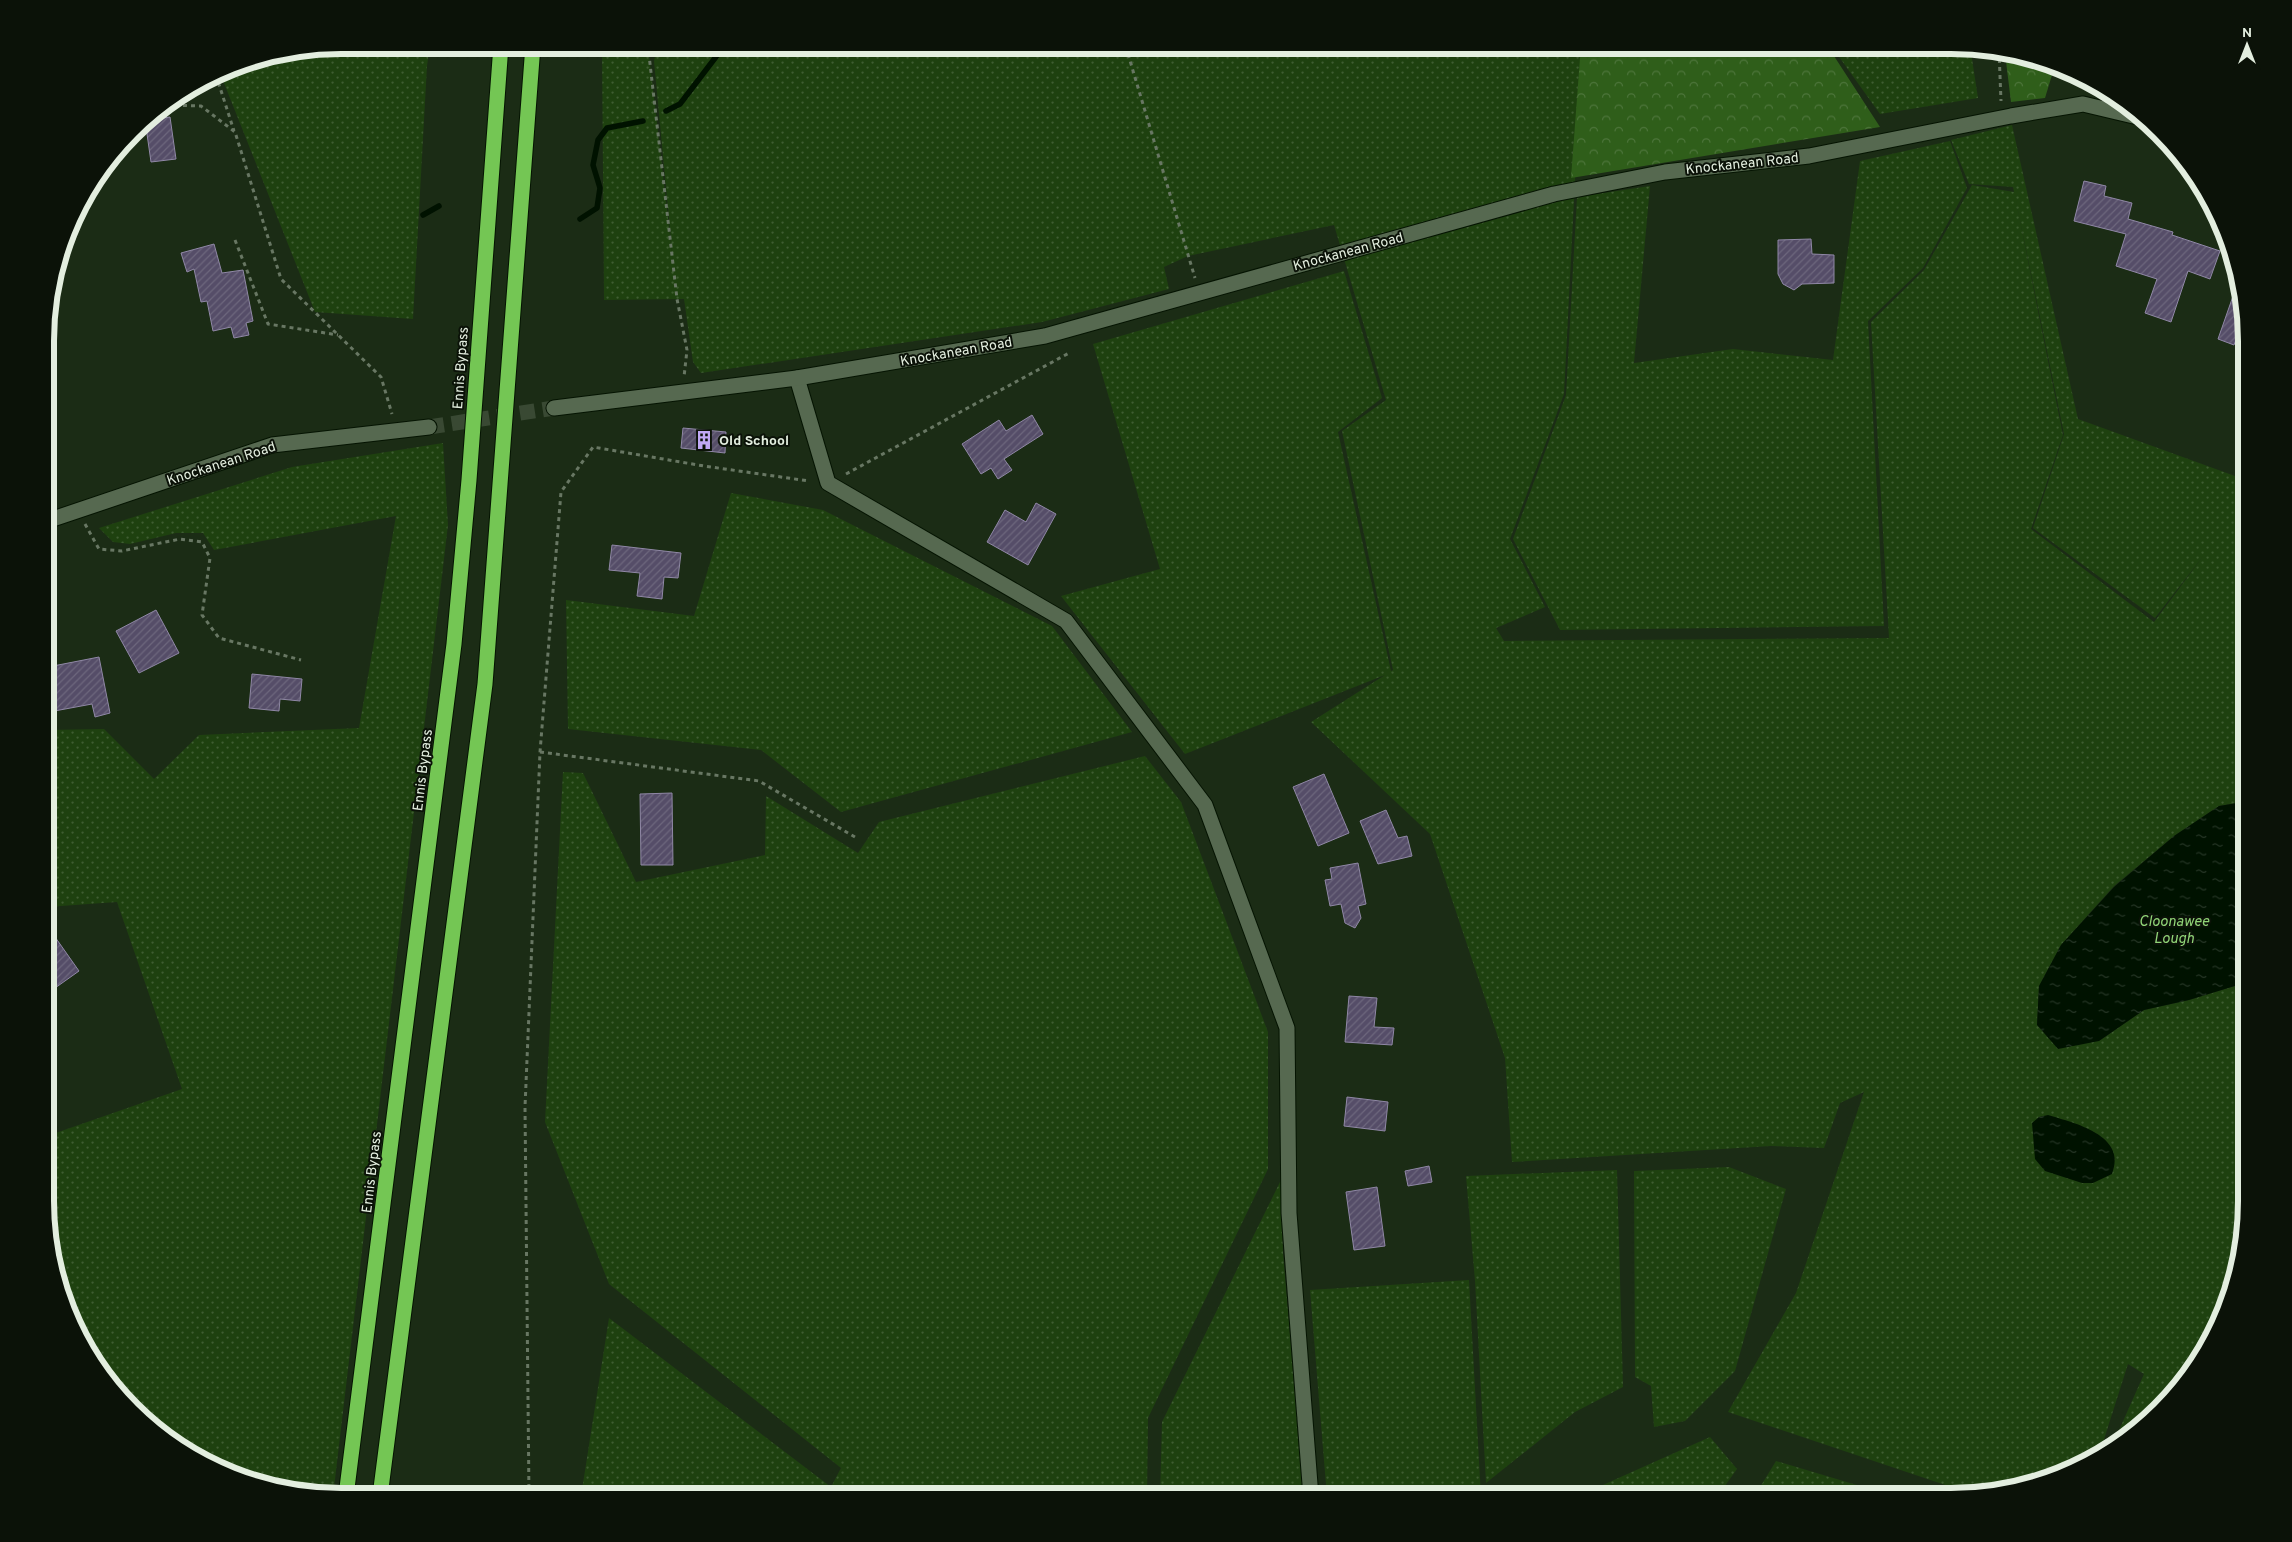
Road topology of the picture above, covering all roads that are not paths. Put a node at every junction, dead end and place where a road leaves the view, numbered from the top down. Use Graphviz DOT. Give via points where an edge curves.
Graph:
graph roads {
  1 [pos="500,54"];
  2 [pos="532,54"];
  3 [pos="2128,115"];
  4 [pos="797,378"];
  5 [pos="554,408"];
  6 [pos="429,427"];
  7 [pos="54,519"];
  8 [pos="347,1488"];
  9 [pos="381,1488"];
  10 [pos="1310,1488"];
  1 -- 8 [label="highway, Ennis Bypass" via="454,644"];
  2 -- 9 [label="highway" via="484,684"];
  3 -- 4 [label="street, Knockanean Road" via="2083,104 1809,156 1665,172 1554,194 1045,336"];
  4 -- 5 [label="street, Knockanean Road"];
  4 -- 10 [label="street" via="828,483 1066,621 1205,805 1287,1028 1289,1213"];
  6 -- 7 [label="street, Knockanean Road" via="272,445"];
}
